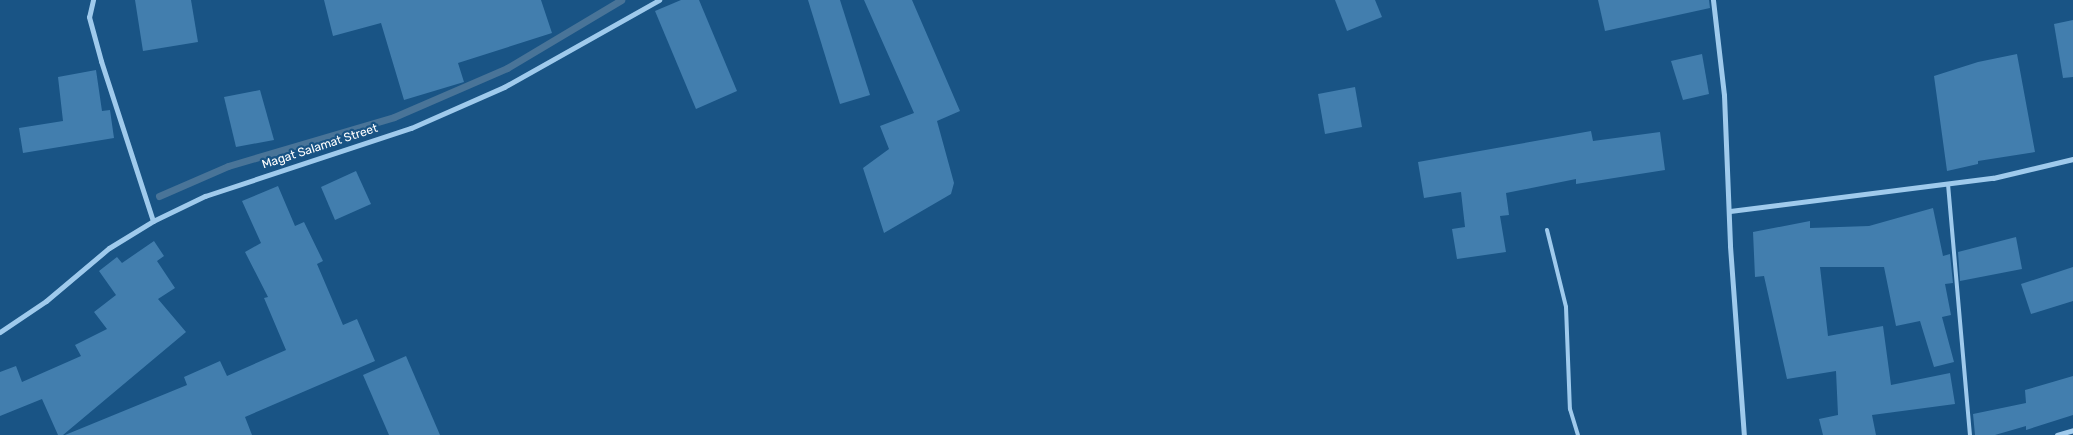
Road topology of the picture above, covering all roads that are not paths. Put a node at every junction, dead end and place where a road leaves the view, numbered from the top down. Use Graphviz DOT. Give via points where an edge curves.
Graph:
graph roads {
  1 [pos="93,0"];
  2 [pos="659,0"];
  3 [pos="1713,0"];
  4 [pos="2073,159"];
  5 [pos="1948,184"];
  6 [pos="1730,211"];
  7 [pos="153,221"];
  8 [pos="1547,230"];
  9 [pos="0,332"];
  10 [pos="2073,430"];
  11 [pos="1578,435"];
  12 [pos="1744,435"];
  13 [pos="1970,435"];
  14 [pos="2057,435"];
  1 -- 7 [label="street" via="89,17 98,52"];
  2 -- 7 [label="street, Magat Salamat Street" via="488,94 411,128 204,196"];
  3 -- 6 [label="street" via="1724,95"];
  4 -- 5 [label="street" via="1993,178"];
  5 -- 6 [label="street"];
  5 -- 13 [label="lane"];
  6 -- 12 [label="street"];
  7 -- 9 [label="street, Magat Salamat Street" via="109,248 46,301"];
  8 -- 11 [label="lane" via="1566,307 1570,409"];
  10 -- 14 [label="street"];
}
